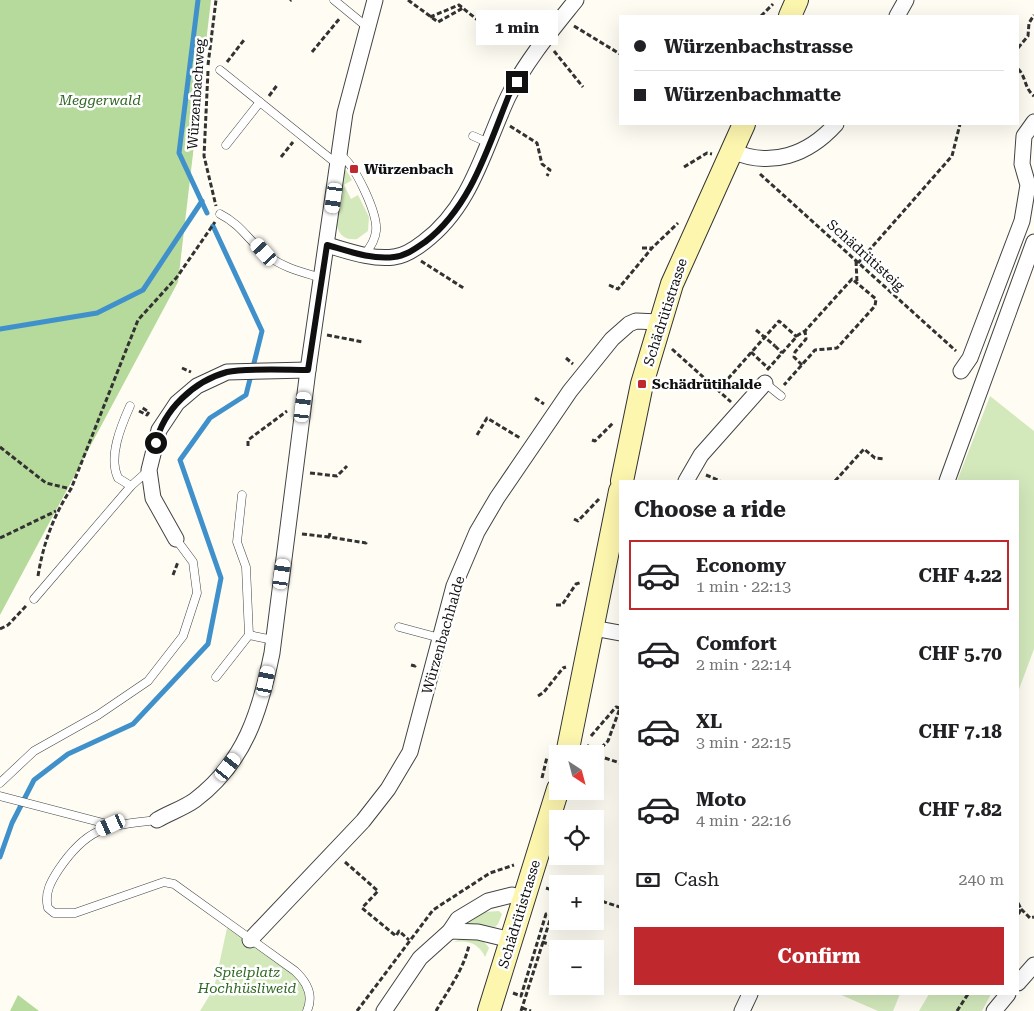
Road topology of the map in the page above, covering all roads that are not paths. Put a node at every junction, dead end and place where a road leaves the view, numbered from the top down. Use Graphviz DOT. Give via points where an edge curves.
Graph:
graph roads {
  1 [pos="334,0"];
  2 [pos="375,0"];
  3 [pos="576,0"];
  4 [pos="797,0"];
  5 [pos="906,0"];
  6 [pos="790,15"];
  7 [pos="898,15"];
  8 [pos="367,27"];
  9 [pos="220,70"];
  10 [pos="260,102"];
  11 [pos="1034,122"];
  12 [pos="743,125"];
  13 [pos="835,125"];
  14 [pos="473,136"];
  15 [pos="489,143"];
  16 [pos="226,146"];
  17 [pos="722,152"];
  18 [pos="340,160"];
  19 [pos="220,214"];
  20 [pos="1034,242"];
  21 [pos="327,245"];
  22 [pos="364,255"];
  23 [pos="322,278"];
  24 [pos="659,322"];
  25 [pos="308,370"];
  26 [pos="962,371"];
  27 [pos="773,385"];
  28 [pos="130,406"];
  29 [pos="149,470"];
  30 [pos="622,480"];
  31 [pos="687,480"];
  32 [pos="947,480"];
  33 [pos="131,486"];
  34 [pos="610,494"];
  35 [pos="242,495"];
  36 [pos="176,539"];
  37 [pos="34,599"];
  38 [pos="399,627"];
  39 [pos="593,628"];
  40 [pos="619,633"];
  41 [pos="249,635"];
  42 [pos="440,638"];
  43 [pos="273,640"];
  44 [pos="216,677"];
  45 [pos="574,745"];
  46 [pos="0,783"];
  47 [pos="2,796"];
  48 [pos="555,800"];
  49 [pos="157,820"];
  50 [pos="111,825"];
  51 [pos="524,898"];
  52 [pos="450,931"];
  53 [pos="250,940"];
  54 [pos="511,940"];
  55 [pos="1034,965"];
  56 [pos="1019,982"];
  57 [pos="750,995"];
  58 [pos="1007,995"];
  59 [pos="307,1011"];
  60 [pos="384,1011"];
  61 [pos="489,1011"];
  62 [pos="742,1011"];
  63 [pos="994,1011"];
  1 -- 8 [label="lane"];
  2 -- 8 [label="street"];
  3 -- 15 [label="street" via="509,95"];
  4 -- 6 [label="main road"];
  5 -- 7 [label="street"];
  8 -- 18 [label="street" via="345,113"];
  9 -- 10 [label="lane"];
  10 -- 16 [label="lane"];
  10 -- 18 [label="lane"];
  11 -- 26 [label="street" via="1024,136 1022,164 1028,185 1022,221 970,358"];
  12 -- 17 [label="main road, Schädrütistrasse"];
  13 -- 17 [label="street" via="801,151 779,158 752,158"];
  14 -- 15 [label="lane"];
  15 -- 22 [label="street" via="465,198 435,234 401,256 378,258"];
  17 -- 24 [label="main road, Schädrütistrasse"];
  18 -- 21 [label="street"];
  18 -- 22 [label="lane" via="348,161 354,170 375,216 374,237"];
  19 -- 23 [label="lane" via="236,222 264,252 288,269"];
  20 -- 32 [label="street"];
  21 -- 22 [label="street"];
  21 -- 23 [label="street"];
  23 -- 25 [label="street"];
  24 -- 30 [label="main road, Schädrütistrasse"];
  24 -- 42 [label="street, Würzenbachhalde" via="636,320 620,331 552,416 477,532 454,586"];
  25 -- 29 [label="street" via="227,372 197,386 177,403 159,430"];
  25 -- 43 [label="street"];
  27 -- 31 [label="street" via="740,410 701,455"];
  28 -- 33 [label="lane" via="118,439 114,467 118,478"];
  29 -- 33 [label="lane"];
  29 -- 36 [label="street" via="153,498"];
  33 -- 37 [label="lane"];
  34 -- 39 [label="main road"];
  35 -- 41 [label="lane" via="237,542 246,567"];
  36 -- 46 [label="lane" via="193,562 197,593 183,636 148,681 98,715 34,751"];
  38 -- 42 [label="lane"];
  39 -- 40 [label="street"];
  39 -- 45 [label="main road"];
  41 -- 43 [label="lane"];
  41 -- 44 [label="lane"];
  42 -- 53 [label="street, Würzenbachhalde" via="410,752 388,789 363,821"];
  43 -- 49 [label="street" via="263,695 251,729 237,754 218,779 193,801"];
  47 -- 50 [label="lane"];
  48 -- 51 [label="main road, Schädrütistrasse"];
  49 -- 50 [label="lane"];
  50 -- 53 [label="lane" via="82,840 56,874 46,901 54,913 75,913 164,882 178,887"];
  51 -- 52 [label="street" via="512,895 488,901 458,920"];
  51 -- 54 [label="main road, Schädrütistrasse"];
  52 -- 54 [label="street" via="478,932"];
  52 -- 60 [label="street" via="420,958"];
  53 -- 59 [label="lane" via="304,979 310,991"];
  54 -- 61 [label="main road, Schädrütistrasse"];
  55 -- 56 [label="street"];
  57 -- 62 [label="street"];
  58 -- 63 [label="street"];
}
